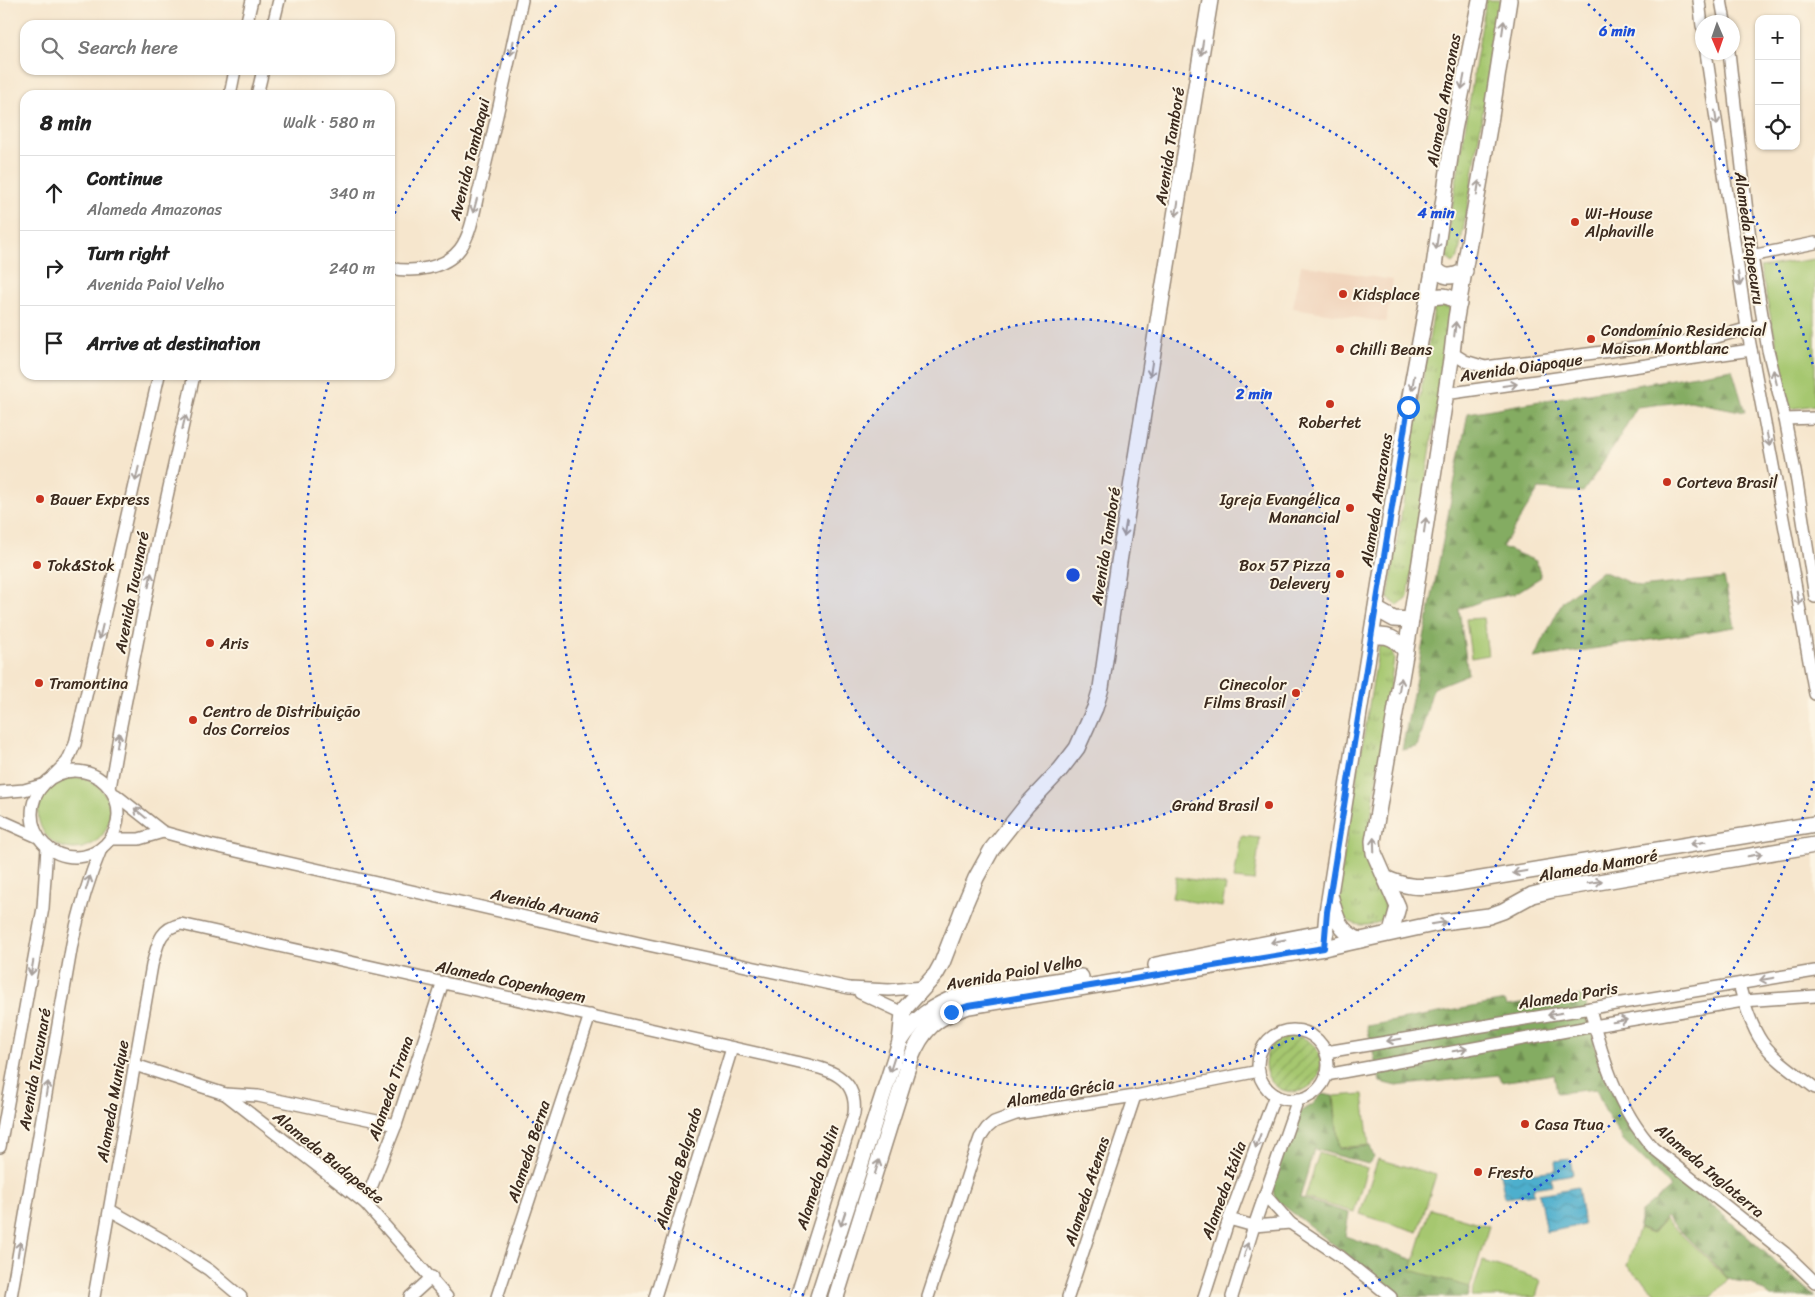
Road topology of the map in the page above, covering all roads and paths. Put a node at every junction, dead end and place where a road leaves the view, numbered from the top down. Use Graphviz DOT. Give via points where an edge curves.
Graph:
graph roads {
  1 [pos="252,0"];
  2 [pos="279,0"];
  3 [pos="522,0"];
  4 [pos="1210,0"];
  5 [pos="1480,0"];
  6 [pos="1508,0"];
  7 [pos="1699,0"];
  8 [pos="1721,0"];
  9 [pos="1701,15"];
  10 [pos="1724,15"];
  11 [pos="247,20"];
  12 [pos="274,20"];
  13 [pos="1707,60"];
  14 [pos="1730,60"];
  15 [pos="234,75"];
  16 [pos="261,75"];
  17 [pos="1733,86"];
  18 [pos="1712,89"];
  19 [pos="231,90"];
  20 [pos="258,90"];
  21 [pos="1815,243"];
  22 [pos="1752,256"];
  23 [pos="1736,260"];
  24 [pos="1434,266"];
  25 [pos="395,269"];
  26 [pos="1465,271"];
  27 [pos="1427,298"];
  28 [pos="1459,304"];
  29 [pos="1764,324"];
  30 [pos="1746,328"];
  31 [pos="1751,350"];
  32 [pos="1452,353"];
  33 [pos="1485,367"];
  34 [pos="158,380"];
  35 [pos="193,380"];
  36 [pos="1482,389"];
  37 [pos="1445,394"];
  38 [pos="1815,418"];
  39 [pos="1785,420"];
  40 [pos="1795,470"];
  41 [pos="1774,471"];
  42 [pos="1797,482"];
  43 [pos="1776,483"];
  44 [pos="1815,597"];
  45 [pos="1376,609"];
  46 [pos="1411,620"];
  47 [pos="1372,637"];
  48 [pos="1406,652"];
  49 [pos="1815,694"];
  50 [pos="53,776"];
  51 [pos="42,785"];
  52 [pos="0,792"];
  53 [pos="113,792"];
  54 [pos="0,820"];
  55 [pos="1815,824"];
  56 [pos="163,832"];
  57 [pos="38,837"];
  58 [pos="111,839"];
  59 [pos="1815,845"];
  60 [pos="47,848"];
  61 [pos="101,849"];
  62 [pos="1613,857"];
  63 [pos="1385,878"];
  64 [pos="1618,879"];
  65 [pos="1330,894"];
  66 [pos="181,924"];
  67 [pos="1326,932"];
  68 [pos="1392,932"];
  69 [pos="1359,940"];
  70 [pos="1324,948"];
  71 [pos="1815,971"];
  72 [pos="443,982"];
  73 [pos="1739,984"];
  74 [pos="923,987"];
  75 [pos="849,988"];
  76 [pos="959,996"];
  77 [pos="1815,996"];
  78 [pos="1743,1001"];
  79 [pos="1590,1008"];
  80 [pos="903,1013"];
  81 [pos="590,1015"];
  82 [pos="1594,1026"];
  83 [pos="900,1042"];
  84 [pos="732,1048"];
  85 [pos="1326,1052"];
  86 [pos="135,1064"];
  87 [pos="1259,1071"];
  88 [pos="834,1073"];
  89 [pos="1326,1075"];
  90 [pos="1815,1088"];
  91 [pos="225,1094"];
  92 [pos="1275,1095"];
  93 [pos="1135,1096"];
  94 [pos="1298,1099"];
  95 [pos="396,1125"];
  96 [pos="0,1147"];
  97 [pos="1265,1195"];
  98 [pos="365,1203"];
  99 [pos="110,1210"];
  100 [pos="1229,1219"];
  101 [pos="1290,1223"];
  102 [pos="1254,1226"];
  103 [pos="432,1277"];
  104 [pos="1815,1282"];
  105 [pos="11,1297"];
  106 [pos="94,1297"];
  107 [pos="241,1297"];
  108 [pos="410,1297"];
  109 [pos="447,1297"];
  110 [pos="497,1297"];
  111 [pos="655,1297"];
  112 [pos="796,1297"];
  113 [pos="818,1297"];
  114 [pos="836,1297"];
  115 [pos="928,1297"];
  116 [pos="1068,1297"];
  117 [pos="1204,1297"];
  118 [pos="1232,1297"];
  119 [pos="1391,1297"];
  1 -- 11 [label="street"];
  2 -- 12 [label="street"];
  3 -- 25 [label="street, Avenida Tambaqui, one-way" via="467,237 460,249 438,265"];
  4 -- 74 [label="main road, Avenida Tamboré, one-way" via="1096,708 1077,748 992,849 970,892 942,963"];
  5 -- 24 [label="main road, Alameda Amazonas, one-way" via="1454,127"];
  26 -- 6 [label="main road, one-way"];
  7 -- 9 [label="street"];
  8 -- 10 [label="street"];
  13 -- 18 [label="street, Alameda Itapecuru"];
  14 -- 17 [label="street, Alameda Itapecuru"];
  15 -- 19 [label="street"];
  16 -- 20 [label="street"];
  17 -- 18 [label="street"];
  17 -- 22 [label="street, Alameda Itapecuru"];
  18 -- 23 [label="street, Alameda Itapecuru, one-way"];
  21 -- 22 [label="street"];
  22 -- 23 [label="street"];
  22 -- 29 [label="street, Alameda Itapecuru"];
  23 -- 30 [label="street, Alameda Itapecuru, one-way"];
  24 -- 26 [label="main road" via="1446,277"];
  24 -- 27 [label="main road, Alameda Amazonas"];
  26 -- 28 [label="main road"];
  27 -- 28 [label="main road" via="1446,296"];
  27 -- 45 [label="main road, Alameda Amazonas, one-way"];
  32 -- 28 [label="main road, one-way"];
  29 -- 30 [label="street, Avenida Oiapoque"];
  39 -- 29 [label="street, Alameda Itapecuru, one-way"];
  30 -- 31 [label="street, Alameda Itapecuru"];
  30 -- 33 [label="street, Avenida Oiapoque" via="1714,338"];
  36 -- 31 [label="street, Avenida Oiapoque, one-way"];
  31 -- 41 [label="street, Alameda Itapecuru, one-way"];
  32 -- 33 [label="street, Avenida Oiapoque" via="1464,361"];
  32 -- 37 [label="main road"];
  33 -- 36 [label="street"];
  34 -- 50 [label="street, Avenida Tucunaré, one-way" via="76,744 67,762"];
  53 -- 35 [label="street, Avenida Tucunaré, one-way" via="120,730"];
  36 -- 37 [label="street, Avenida Oiapoque"];
  46 -- 37 [label="main road, one-way"];
  38 -- 39 [label="street"];
  39 -- 40 [label="street, Alameda Itapecuru"];
  40 -- 41 [label="street"];
  40 -- 42 [label="street, Alameda Itapecuru"];
  41 -- 43 [label="street, Alameda Itapecuru"];
  42 -- 43 [label="street"];
  42 -- 44 [label="street, Alameda Itapecuru"];
  43 -- 49 [label="street, Alameda Itapecuru, one-way"];
  45 -- 46 [label="main road" via="1394,619"];
  45 -- 47 [label="main road, Alameda Amazonas"];
  46 -- 48 [label="main road"];
  47 -- 48 [label="main road" via="1391,637"];
  47 -- 65 [label="main road, Alameda Amazonas"];
  63 -- 48 [label="main road, one-way" via="1374,853 1373,842"];
  50 -- 51 [label="street"];
  50 -- 53 [label="street" via="82,770 96,775"];
  51 -- 52 [label="street"];
  51 -- 57 [label="street" via="31,810 32,824"];
  56 -- 53 [label="street, Avenida Aruanã, one-way"];
  53 -- 58 [label="street" via="119,810 118,825"];
  54 -- 57 [label="street"];
  55 -- 62 [label="main road, Alameda Mamoré, one-way"];
  56 -- 58 [label="street" via="139,839"];
  56 -- 75 [label="street, Avenida Aruanã" via="582,930"];
  57 -- 60 [label="street"];
  58 -- 61 [label="street"];
  64 -- 59 [label="main road, Alameda Mamoré, one-way"];
  60 -- 61 [label="street" via="73,857 87,856"];
  60 -- 96 [label="street, Avenida Tucunaré, one-way" via="43,908"];
  105 -- 61 [label="street, Avenida Tucunaré, one-way" via="75,927"];
  62 -- 63 [label="main road, Alameda Mamoré, one-way" via="1445,885 1415,887"];
  62 -- 64 [label="main road"];
  63 -- 68 [label="main road" via="1398,907"];
  68 -- 64 [label="main road, Alameda Mamoré, one-way" via="1489,916 1532,895"];
  65 -- 67 [label="main road, Alameda Amazonas"];
  65 -- 69 [label="main road" via="1339,925"];
  66 -- 72 [label="street, Alameda Copenhagem"];
  66 -- 86 [label="street, Alameda Munique" via="166,930 158,943"];
  67 -- 70 [label="main road, Alameda Amazonas"];
  67 -- 76 [label="main road, Avenida Paiol Velho, one-way" via="1141,968"];
  68 -- 69 [label="main road, Alameda Mamoré"];
  69 -- 70 [label="main road, Avenida Paiol Velho"];
  114 -- 70 [label="main road, Avenida Paiol Velho, one-way" via="910,1060 925,1031 938,1020 968,1006"];
  71 -- 73 [label="street, Alameda Paris, one-way"];
  72 -- 81 [label="street, Alameda Copenhagem"];
  72 -- 95 [label="street, Alameda Tirana"];
  73 -- 78 [label="street"];
  73 -- 79 [label="street, Alameda Paris"];
  74 -- 75 [label="street, Avenida Aruanã" via="889,990"];
  74 -- 76 [label="main road" via="935,993"];
  74 -- 80 [label="main road, Avenida Tamboré"];
  75 -- 80 [label="street"];
  76 -- 83 [label="main road, Avenida Paiol Velho" via="926,1012 913,1023"];
  77 -- 78 [label="street"];
  82 -- 78 [label="street, one-way"];
  78 -- 90 [label="street" via="1761,1041 1777,1059"];
  79 -- 82 [label="street, Alameda Inglaterra"];
  79 -- 85 [label="street, Alameda Paris, one-way"];
  80 -- 83 [label="main road"];
  81 -- 84 [label="street, Alameda Copenhagem"];
  81 -- 110 [label="street, Alameda Berna"];
  89 -- 82 [label="street, one-way"];
  82 -- 104 [label="street, Alameda Inglaterra" via="1610,1078 1631,1120 1645,1139 1785,1253"];
  83 -- 113 [label="main road, Avenida Paiol Velho, one-way"];
  84 -- 88 [label="street, Alameda Copenhagem"];
  84 -- 111 [label="street, Alameda Belgrado"];
  85 -- 87 [label="street" via="1314,1037 1306,1033 1297,1030 1279,1033 1260,1053"];
  85 -- 89 [label="street"];
  86 -- 91 [label="street, Alameda Budapeste"];
  86 -- 99 [label="street, Alameda Munique"];
  87 -- 92 [label="street" via="1262,1081"];
  87 -- 93 [label="street, Alameda Grécia"];
  88 -- 112 [label="street, Alameda Dublin" via="851,1087 854,1114"];
  89 -- 94 [label="street" via="1313,1094"];
  91 -- 95 [label="street, Alameda Budapeste" via="258,1096"];
  91 -- 98 [label="street, Alameda Budapeste"];
  92 -- 94 [label="street"];
  92 -- 100 [label="street, Alameda Itália, one-way"];
  93 -- 115 [label="street, Alameda Grécia" via="1016,1114 986,1128 972,1161"];
  93 -- 116 [label="street, Alameda Atenas"];
  94 -- 97 [label="street"];
  95 -- 98 [label="street, Alameda Tirana"];
  97 -- 101 [label="street"];
  97 -- 102 [label="street"];
  98 -- 103 [label="street, Alameda Budapeste"];
  99 -- 106 [label="street, Alameda Munique"];
  99 -- 107 [label="street" via="209,1270"];
  100 -- 102 [label="street"];
  100 -- 117 [label="street, Alameda Itália"];
  101 -- 102 [label="street"];
  101 -- 119 [label="street" via="1341,1257"];
  118 -- 102 [label="street, one-way"];
  103 -- 108 [label="street"];
  103 -- 109 [label="street, Alameda Budapeste"];
}
